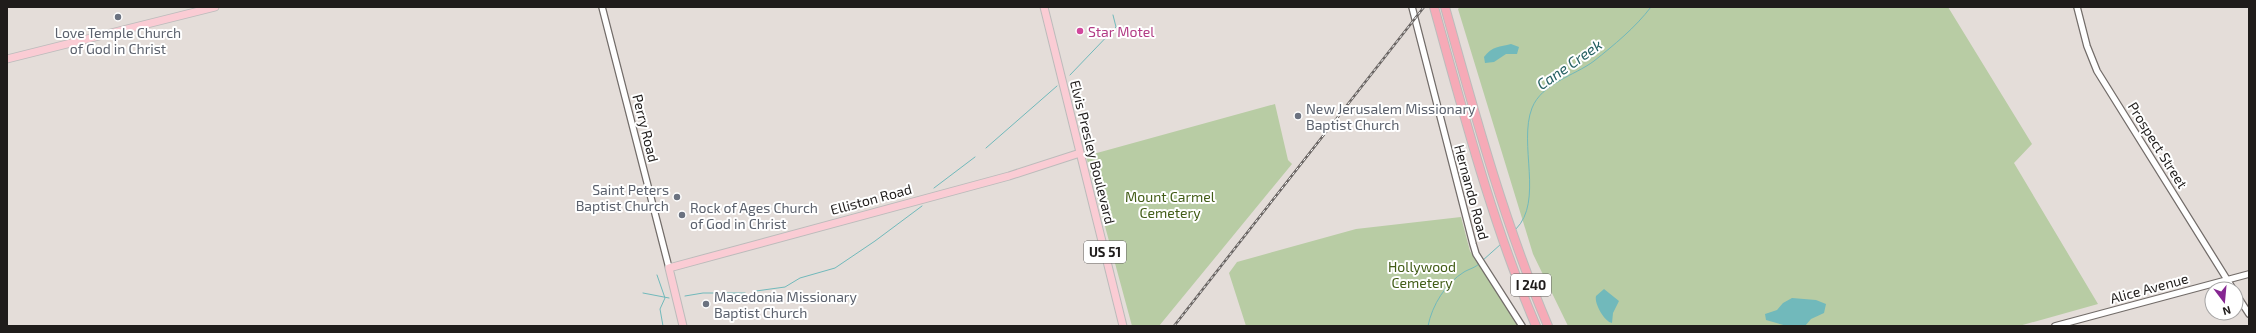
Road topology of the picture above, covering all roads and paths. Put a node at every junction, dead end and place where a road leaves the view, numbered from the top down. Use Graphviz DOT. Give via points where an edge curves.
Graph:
graph roads {
  1 [pos="215,7"];
  2 [pos="602,7"];
  3 [pos="1044,7"];
  4 [pos="1412,7"];
  5 [pos="1434,7"];
  6 [pos="1445,7"];
  7 [pos="2077,7"];
  8 [pos="7,58"];
  9 [pos="1080,153"];
  10 [pos="669,268"];
  11 [pos="2249,274"];
  12 [pos="2226,280"];
  13 [pos="683,326"];
  14 [pos="1123,326"];
  15 [pos="1522,326"];
  16 [pos="1536,326"];
  17 [pos="1548,326"];
  18 [pos="2055,326"];
  1 -- 8 [label="main road"];
  2 -- 10 [label="street, Perry Road"];
  3 -- 9 [label="main road, Elvis Presley Boulevard / US 51"];
  4 -- 15 [label="street, Hernando Road" via="1476,254"];
  5 -- 16 [label="highway, I 240" via="1481,176 1498,229"];
  6 -- 17 [label="highway, I 240" via="1491,171 1515,244"];
  7 -- 12 [label="street, Prospect Street" via="2097,71"];
  9 -- 10 [label="main road, Elliston Road" via="1009,176"];
  9 -- 14 [label="main road, Elvis Presley Boulevard / US 51"];
  10 -- 13 [label="main road, Perry Road"];
  11 -- 12 [label="street, Alice Avenue"];
  12 -- 18 [label="street, Alice Avenue"];
}
